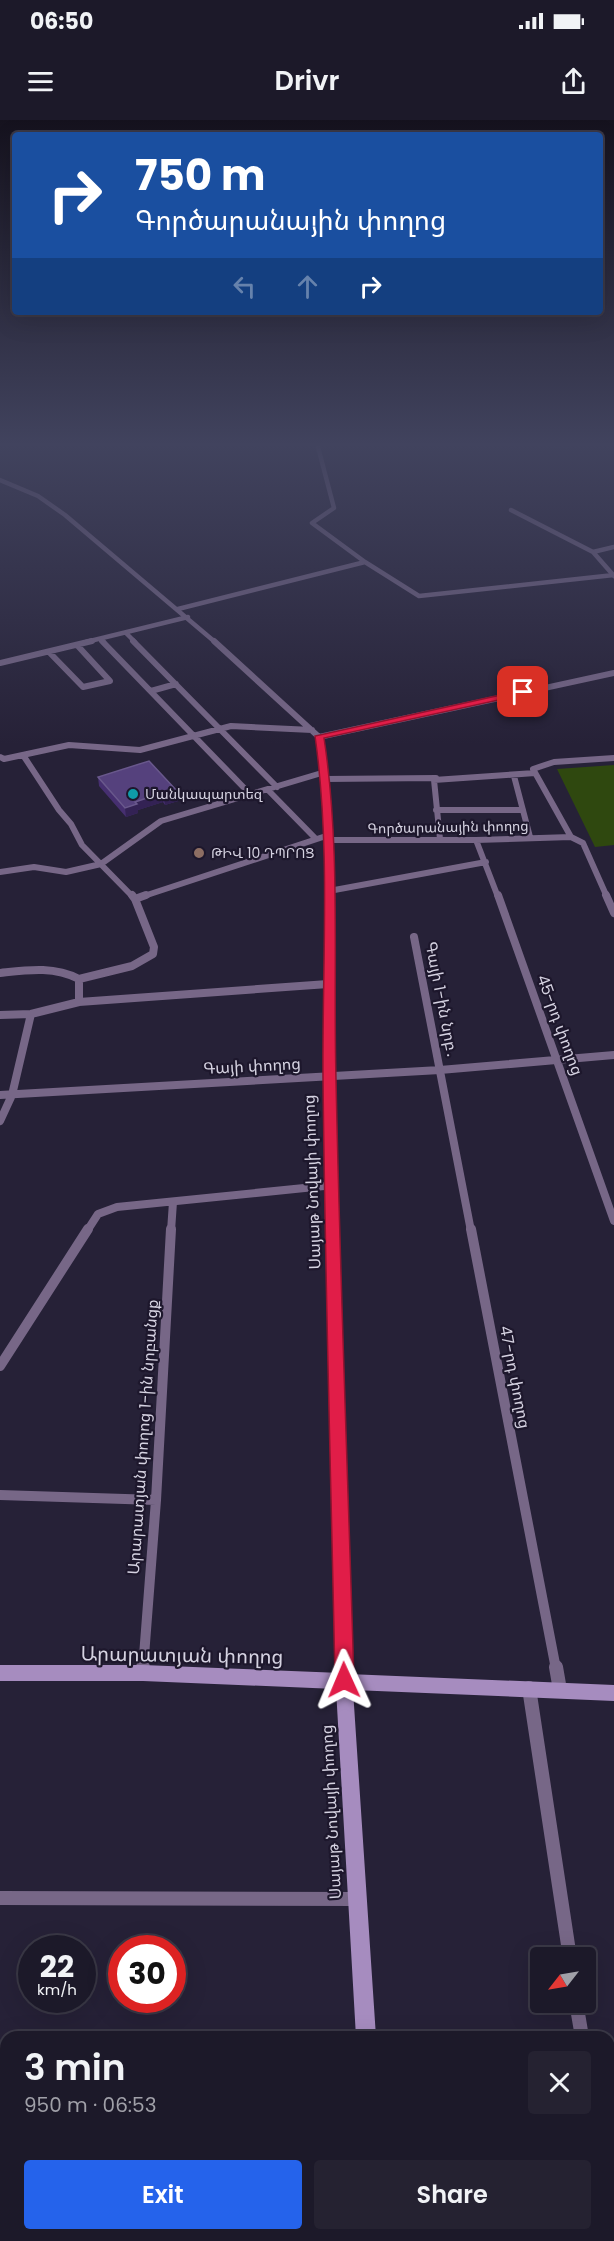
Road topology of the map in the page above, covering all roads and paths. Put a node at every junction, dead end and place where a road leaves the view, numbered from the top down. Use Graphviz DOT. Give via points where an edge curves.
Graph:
graph roads {
  1 [pos="101,546"];
  2 [pos="343,546"];
  3 [pos="581,546"];
  4 [pos="614,547"];
  5 [pos="593,552"];
  6 [pos="365,562"];
  7 [pos="614,576"];
  8 [pos="178,609"];
  9 [pos="188,617"];
  10 [pos="126,633"];
  11 [pos="101,639"];
  12 [pos="77,645"];
  13 [pos="49,652"];
  14 [pos="0,663"];
  15 [pos="614,673"];
  16 [pos="176,684"];
  17 [pos="151,691"];
  18 [pos="220,729"];
  19 [pos="316,733"];
  20 [pos="195,738"];
  21 [pos="23,755"];
  22 [pos="0,757"];
  23 [pos="614,759"];
  24 [pos="534,771"];
  25 [pos="325,775"];
  26 [pos="514,776"];
  27 [pos="436,778"];
  28 [pos="277,787"];
  29 [pos="268,790"];
  30 [pos="250,795"];
  31 [pos="436,810"];
  32 [pos="523,810"];
  33 [pos="530,837"];
  34 [pos="571,837"];
  35 [pos="323,838"];
  36 [pos="440,839"];
  37 [pos="476,840"];
  38 [pos="486,862"];
  39 [pos="100,864"];
  40 [pos="0,872"];
  41 [pos="328,891"];
  42 [pos="135,899"];
  43 [pos="614,913"];
  44 [pos="414,937"];
  45 [pos="0,973"];
  46 [pos="79,980"];
  47 [pos="328,984"];
  48 [pos="79,1002"];
  49 [pos="31,1014"];
  50 [pos="0,1015"];
  51 [pos="614,1055"];
  52 [pos="556,1059"];
  53 [pos="440,1070"];
  54 [pos="329,1077"];
  55 [pos="0,1095"];
  56 [pos="12,1095"];
  57 [pos="0,1121"];
  58 [pos="334,1185"];
  59 [pos="173,1202"];
  60 [pos="614,1221"];
  61 [pos="0,1366"];
  62 [pos="0,1495"];
  63 [pos="156,1500"];
  64 [pos="0,1673"];
  65 [pos="142,1673"];
  66 [pos="344,1680"];
  67 [pos="529,1688"];
  68 [pos="560,1690"];
  69 [pos="614,1693"];
  70 [pos="0,1898"];
  71 [pos="358,1899"];
  72 [pos="568,1947"];
  73 [pos="578,2013"];
  74 [pos="366,2031"];
  75 [pos="581,2031"];
  1 -- 8 [label="street"];
  2 -- 6 [label="street"];
  3 -- 5 [label="street"];
  4 -- 5 [label="street"];
  5 -- 7 [label="street"];
  6 -- 7 [label="street" via="419,596"];
  6 -- 8 [label="street"];
  8 -- 9 [label="street"];
  9 -- 10 [label="street"];
  9 -- 19 [label="street"];
  10 -- 11 [label="street"];
  10 -- 16 [label="street"];
  11 -- 12 [label="street"];
  11 -- 17 [label="street"];
  12 -- 13 [label="street"];
  12 -- 13 [label="street" via="110,681 83,687"];
  13 -- 14 [label="street"];
  15 -- 19 [label="street"];
  16 -- 17 [label="street"];
  16 -- 18 [label="street"];
  17 -- 20 [label="street"];
  18 -- 19 [label="street" via="247,726"];
  18 -- 20 [label="street"];
  18 -- 28 [label="street"];
  19 -- 25 [label="street, Սայաթ Նովայի փողոց"];
  20 -- 21 [label="street" via="129,752 78,745"];
  20 -- 30 [label="street"];
  21 -- 22 [label="street"];
  21 -- 39 [label="street" via="82,844"];
  23 -- 24 [label="street" via="554,762"];
  24 -- 26 [label="street"];
  24 -- 34 [label="street"];
  25 -- 27 [label="street"];
  25 -- 28 [label="street"];
  25 -- 35 [label="street, Սայաթ Նովայի փողոց"];
  26 -- 27 [label="street"];
  26 -- 32 [label="street"];
  27 -- 31 [label="street"];
  28 -- 29 [label="street"];
  29 -- 30 [label="street"];
  29 -- 35 [label="street"];
  30 -- 39 [label="street" via="160,821"];
  31 -- 32 [label="street"];
  31 -- 36 [label="street"];
  32 -- 33 [label="street"];
  33 -- 34 [label="street, Գործարանային փողոց"];
  33 -- 37 [label="street, Գործարանային փողոց"];
  34 -- 43 [label="street" via="583,843"];
  35 -- 36 [label="street, Գործարանային փողոց"];
  35 -- 41 [label="street, Սայաթ Նովայի փողոց"];
  35 -- 42 [label="street, Գործարանային փողոց"];
  36 -- 37 [label="street, Գործարանային փողոց"];
  37 -- 38 [label="street, 45-րդ փողոց"];
  38 -- 41 [label="street"];
  38 -- 52 [label="street, 45-րդ փողոց"];
  39 -- 40 [label="street" via="66,872 34,867"];
  39 -- 42 [label="street"];
  41 -- 47 [label="street, Սայաթ Նովայի փողոց"];
  42 -- 46 [label="street" via="154,947 153,954 132,966"];
  44 -- 53 [label="street, Գայի 1-ին նրբ․"];
  45 -- 46 [label="street" via="56,969"];
  46 -- 48 [label="street"];
  47 -- 48 [label="street"];
  47 -- 54 [label="street, Սայաթ Նովայի փողոց"];
  48 -- 49 [label="street"];
  49 -- 50 [label="street"];
  49 -- 56 [label="street"];
  51 -- 52 [label="street, Գայի փողոց"];
  52 -- 53 [label="street, Գայի փողոց"];
  52 -- 60 [label="street, 45-րդ փողոց"];
  53 -- 54 [label="street, Գայի փողոց"];
  53 -- 68 [label="street, 47-րդ փողոց"];
  54 -- 56 [label="street, Գայի փողոց"];
  54 -- 58 [label="street, Սայաթ Նովայի փողոց"];
  55 -- 56 [label="street, Գայի փողոց"];
  56 -- 57 [label="street"];
  58 -- 59 [label="street"];
  58 -- 66 [label="street, Սայաթ Նովայի փողոց"];
  59 -- 61 [label="street" via="119,1205 98,1214"];
  59 -- 63 [label="street, Արարատյան փողոց 1-ին նրբանցք"];
  62 -- 63 [label="street"];
  63 -- 65 [label="street, Արարատյան փողոց 1-ին նրբանցք"];
  64 -- 65 [label="main road, Արարատյան փողոց"];
  65 -- 66 [label="main road, Արարատյան փողոց"];
  66 -- 67 [label="main road, Արարատյան փողոց"];
  66 -- 71 [label="main road, Սայաթ Նովայի փողոց"];
  67 -- 68 [label="main road, Արարատյան փողոց"];
  67 -- 72 [label="street"];
  68 -- 69 [label="main road, Արարատյան փողոց"];
  70 -- 71 [label="street"];
  71 -- 74 [label="main road, Սայաթ Նովայի փողոց"];
  73 -- 75 [label="street"];
}
